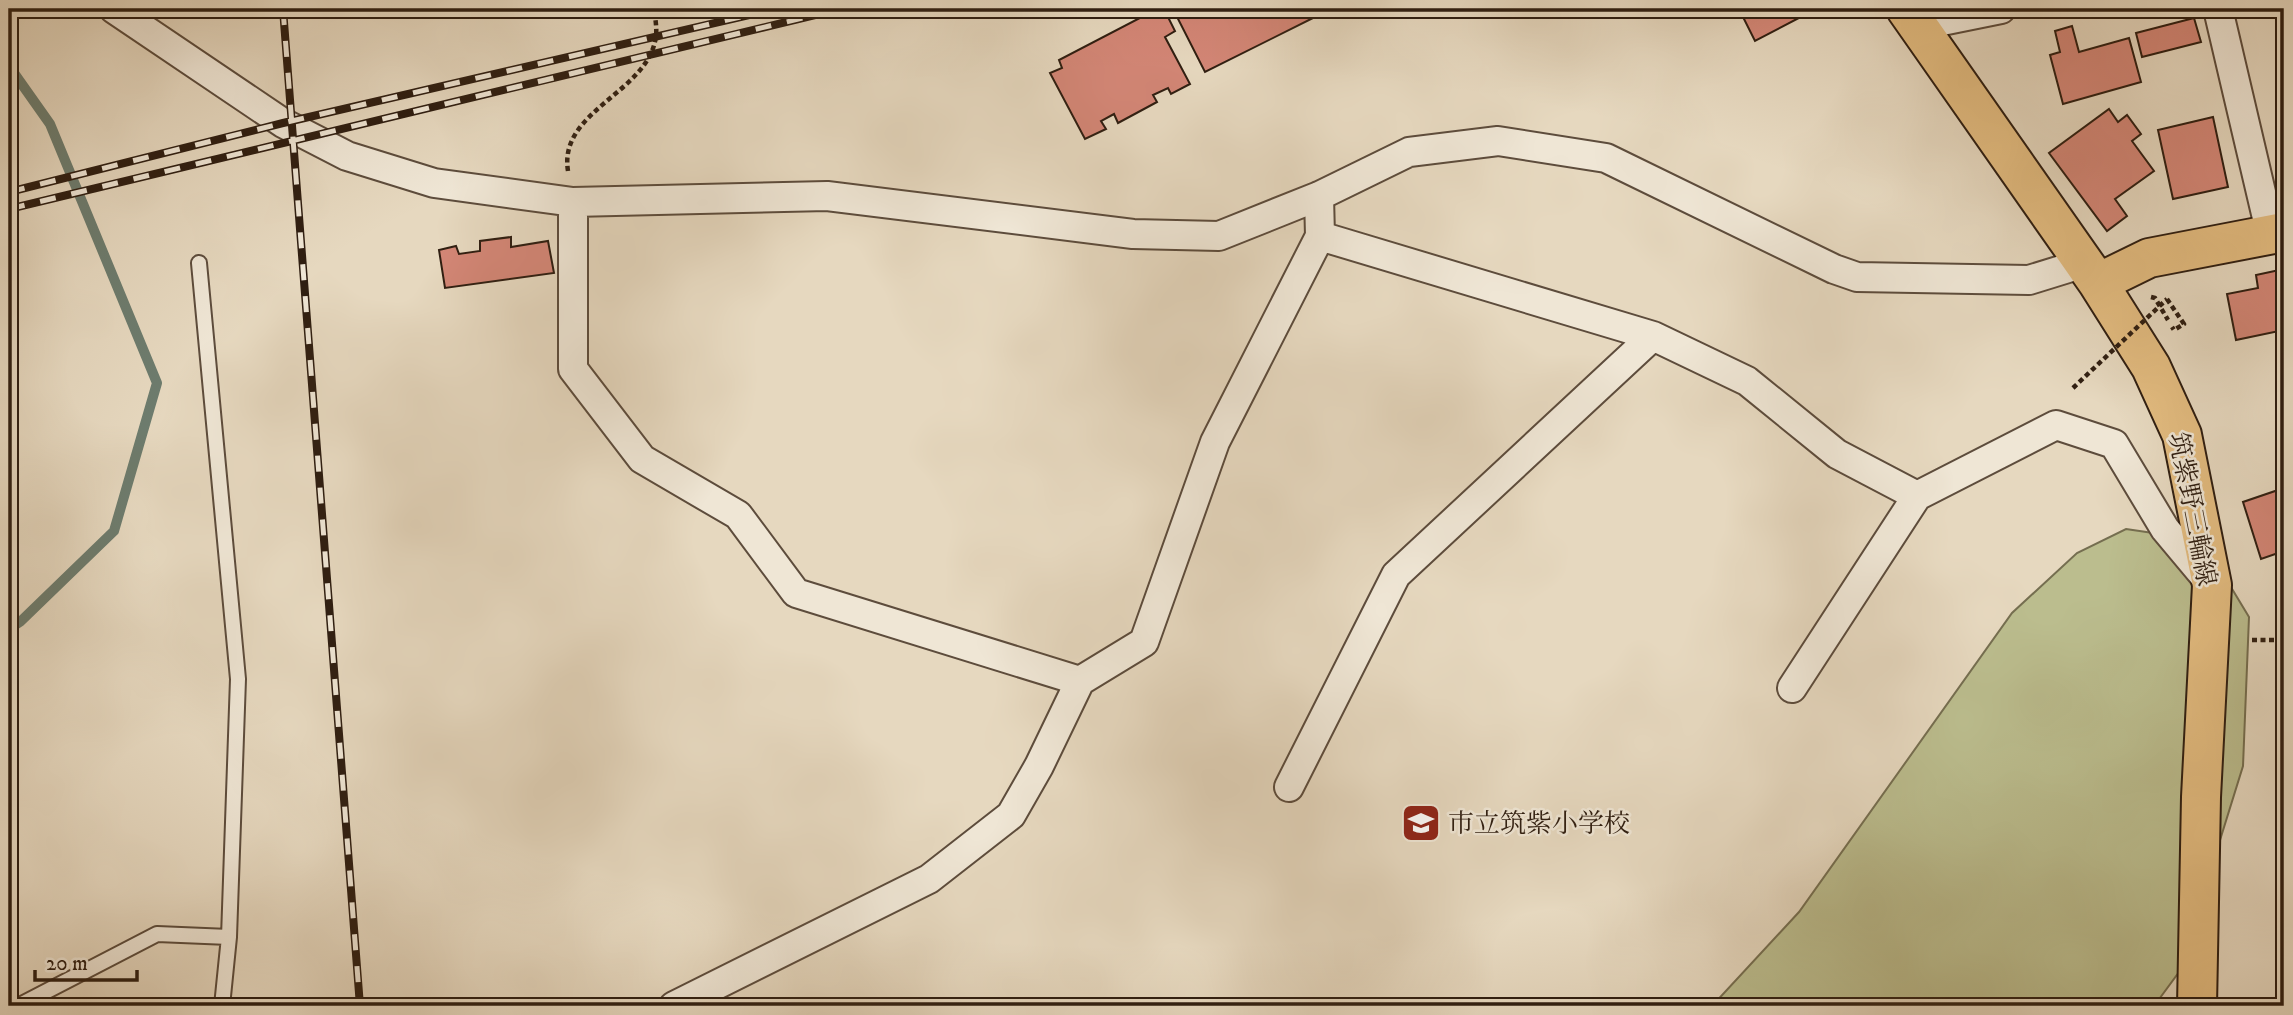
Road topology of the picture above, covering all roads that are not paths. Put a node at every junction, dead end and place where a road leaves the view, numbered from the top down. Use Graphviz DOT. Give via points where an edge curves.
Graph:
graph roads {
  1 [pos="114,9"];
  2 [pos="2001,9"];
  3 [pos="2218,9"];
  4 [pos="1911,17"];
  5 [pos="1319,196"];
  6 [pos="573,202"];
  7 [pos="2277,234"];
  8 [pos="1320,236"];
  9 [pos="199,263"];
  10 [pos="2091,273"];
  11 [pos="1653,336"];
  12 [pos="1917,496"];
  13 [pos="2212,585"];
  14 [pos="1080,681"];
  15 [pos="1792,688"];
  16 [pos="1289,787"];
  17 [pos="229,937"];
  18 [pos="18,1006"];
  19 [pos="222,1006"];
  20 [pos="674,1006"];
  21 [pos="2197,1006"];
  1 -- 6 [label="street" via="283,123 347,156 434,183"];
  2 -- 4 [label="street"];
  3 -- 7 [label="street"];
  4 -- 10 [label="main road, 筑紫野三輪線"];
  5 -- 6 [label="street" via="1219,236 1133,234 827,196"];
  5 -- 8 [label="street"];
  5 -- 10 [label="street" via="1409,152 1498,141 1606,158 1857,277 2029,280"];
  6 -- 14 [label="street" via="573,369 642,459 738,515 796,593"];
  7 -- 10 [label="main road"];
  8 -- 11 [label="street"];
  8 -- 14 [label="street" via="1215,442 1144,642"];
  9 -- 17 [label="lane" via="238,679"];
  10 -- 13 [label="main road, 筑紫野三輪線" via="2151,367 2182,435"];
  11 -- 12 [label="street" via="1747,381 1837,454"];
  11 -- 16 [label="street" via="1396,575"];
  12 -- 13 [label="street" via="2056,425 2114,444 2165,529"];
  12 -- 15 [label="street"];
  13 -- 21 [label="main road, 筑紫野三輪線"];
  14 -- 20 [label="street" via="1011,815 929,879"];
  17 -- 18 [label="lane" via="157,934"];
  17 -- 19 [label="lane"];
}
